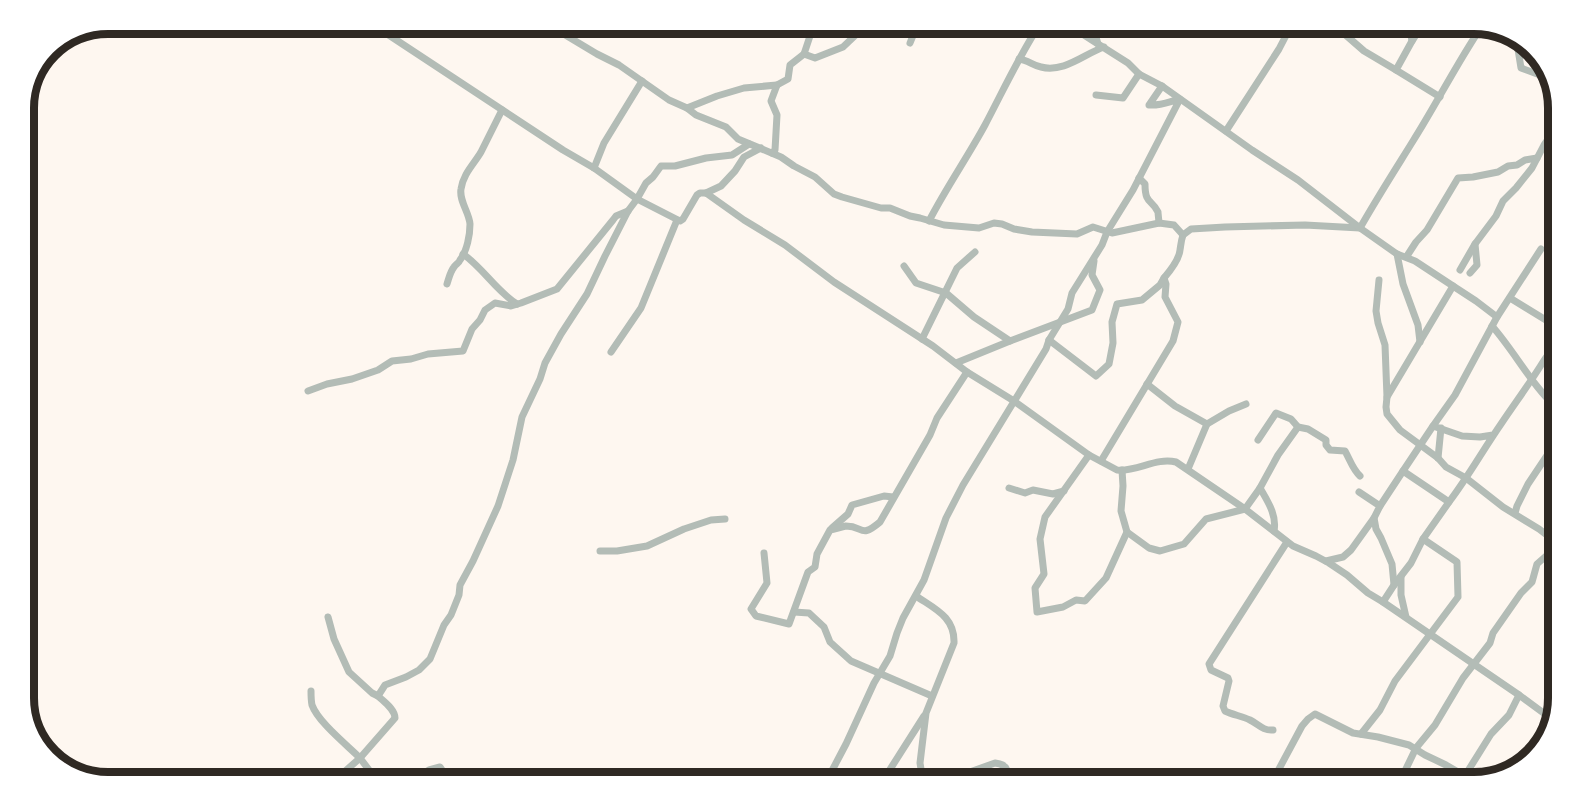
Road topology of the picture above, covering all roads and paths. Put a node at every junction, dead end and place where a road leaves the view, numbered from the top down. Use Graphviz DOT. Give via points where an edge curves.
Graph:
graph roads {
  1 [pos="387,34"];
  2 [pos="564,34"];
  3 [pos="811,34"];
  4 [pos="856,34"];
  5 [pos="914,34"];
  6 [pos="1034,34"];
  7 [pos="1082,34"];
  8 [pos="1096,34"];
  9 [pos="1287,34"];
  10 [pos="1344,34"];
  11 [pos="1411,34"];
  12 [pos="1417,34"];
  13 [pos="1476,34"];
  14 [pos="1412,41"];
  15 [pos="910,43"];
  16 [pos="1101,46"];
  17 [pos="1518,50"];
  18 [pos="804,54"];
  19 [pos="1019,59"];
  20 [pos="1396,69"];
  21 [pos="1139,74"];
  22 [pos="1539,75"];
  23 [pos="642,81"];
  24 [pos="777,85"];
  25 [pos="1162,86"];
  26 [pos="1096,95"];
  27 [pos="1440,97"];
  28 [pos="1180,99"];
  29 [pos="687,108"];
  30 [pos="502,110"];
  31 [pos="1226,131"];
  32 [pos="1547,142"];
  33 [pos="749,144"];
  34 [pos="760,148"];
  35 [pos="772,153"];
  36 [pos="1537,158"];
  37 [pos="594,168"];
  38 [pos="1139,178"];
  39 [pos="706,193"];
  40 [pos="637,199"];
  41 [pos="628,211"];
  42 [pos="677,220"];
  43 [pos="929,220"];
  44 [pos="1159,223"];
  45 [pos="1360,228"];
  46 [pos="1107,232"];
  47 [pos="1183,235"];
  48 [pos="1475,244"];
  49 [pos="1541,249"];
  50 [pos="975,252"];
  51 [pos="463,254"];
  52 [pos="1397,254"];
  53 [pos="1407,256"];
  54 [pos="1095,258"];
  55 [pos="904,266"];
  56 [pos="1460,270"];
  57 [pos="1470,273"];
  58 [pos="1164,278"];
  59 [pos="1380,280"];
  60 [pos="447,284"];
  61 [pos="1453,286"];
  62 [pos="946,293"];
  63 [pos="1510,298"];
  64 [pos="517,304"];
  65 [pos="1497,317"];
  66 [pos="1547,321"];
  67 [pos="1059,323"];
  68 [pos="1492,326"];
  69 [pos="922,339"];
  70 [pos="1049,340"];
  71 [pos="1010,341"];
  72 [pos="1420,342"];
  73 [pos="611,352"];
  74 [pos="1547,355"];
  75 [pos="956,363"];
  76 [pos="968,372"];
  77 [pos="1533,379"];
  78 [pos="1147,384"];
  79 [pos="308,391"];
  80 [pos="1547,396"];
  81 [pos="1386,397"];
  82 [pos="1014,401"];
  83 [pos="1246,404"];
  84 [pos="1207,424"];
  85 [pos="1298,427"];
  86 [pos="1437,428"];
  87 [pos="1493,435"];
  88 [pos="1258,440"];
  89 [pos="1420,445"];
  90 [pos="1089,454"];
  91 [pos="1548,455"];
  92 [pos="1438,458"];
  93 [pos="1101,461"];
  94 [pos="1188,469"];
  95 [pos="1122,470"];
  96 [pos="1403,471"];
  97 [pos="1360,476"];
  98 [pos="1466,478"];
  99 [pos="1009,488"];
  100 [pos="1260,488"];
  101 [pos="1064,491"];
  102 [pos="1359,492"];
  103 [pos="893,497"];
  104 [pos="1449,502"];
  105 [pos="1380,506"];
  106 [pos="1245,509"];
  107 [pos="1515,513"];
  108 [pos="1374,518"];
  109 [pos="725,519"];
  110 [pos="831,530"];
  111 [pos="1274,531"];
  112 [pos="1127,532"];
  113 [pos="1548,533"];
  114 [pos="1423,539"];
  115 [pos="1287,542"];
  116 [pos="600,551"];
  117 [pos="764,554"];
  118 [pos="1548,555"];
  119 [pos="1326,561"];
  120 [pos="1401,577"];
  121 [pos="1394,585"];
  122 [pos="916,596"];
  123 [pos="1383,602"];
  124 [pos="794,612"];
  125 [pos="328,617"];
  126 [pos="1406,617"];
  127 [pos="1429,634"];
  128 [pos="1474,664"];
  129 [pos="879,675"];
  130 [pos="311,691"];
  131 [pos="1519,695"];
  132 [pos="378,696"];
  133 [pos="932,696"];
  134 [pos="926,713"];
  135 [pos="1545,714"];
  136 [pos="1273,730"];
  137 [pos="1361,734"];
  138 [pos="1416,748"];
  139 [pos="360,758"];
  140 [pos="344,772"];
  141 [pos="370,772"];
  142 [pos="426,772"];
  143 [pos="443,772"];
  144 [pos="831,772"];
  145 [pos="888,772"];
  146 [pos="922,772"];
  147 [pos="970,772"];
  148 [pos="1006,772"];
  149 [pos="1277,772"];
  150 [pos="1404,772"];
  151 [pos="1455,772"];
  152 [pos="1467,772"];
  1 -- 30 [label="street"];
  2 -- 23 [label="street"];
  3 -- 18 [label="street"];
  4 -- 18 [label="street" via="843,47 815,58"];
  5 -- 15 [label="street"];
  6 -- 19 [label="street"];
  7 -- 16 [label="street"];
  8 -- 16 [label="street"];
  9 -- 31 [label="street"];
  10 -- 20 [label="street" via="1364,51"];
  11 -- 14 [label="street"];
  12 -- 14 [label="street"];
  13 -- 27 [label="street"];
  14 -- 20 [label="street"];
  16 -- 19 [label="street" via="1076,62 1056,68"];
  16 -- 21 [label="street"];
  17 -- 22 [label="street" via="1521,68"];
  18 -- 24 [label="street" via="789,65 788,79"];
  19 -- 43 [label="street" via="984,128"];
  20 -- 27 [label="street"];
  21 -- 25 [label="street"];
  21 -- 26 [label="street" via="1123,98"];
  23 -- 29 [label="street"];
  23 -- 37 [label="street" via="604,143"];
  24 -- 29 [label="street" via="744,88"];
  24 -- 35 [label="street" via="771,101 777,115"];
  25 -- 28 [label="street"];
  25 -- 28 [label="street" via="1149,105"];
  27 -- 45 [label="street"];
  28 -- 31 [label="street"];
  28 -- 38 [label="street"];
  29 -- 33 [label="street" via="726,127"];
  30 -- 37 [label="street"];
  30 -- 51 [label="street" via="461,189 470,222"];
  31 -- 45 [label="street"];
  32 -- 36 [label="street"];
  33 -- 34 [label="street"];
  33 -- 40 [label="street" via="732,155 661,166"];
  34 -- 35 [label="street"];
  34 -- 39 [label="street" via="744,158 721,186"];
  35 -- 43 [label="street" via="815,177 834,194"];
  36 -- 48 [label="street"];
  36 -- 53 [label="street" via="1498,172 1458,178"];
  37 -- 40 [label="street"];
  38 -- 44 [label="street" via="1145,184 1148,201 1158,212"];
  38 -- 46 [label="street"];
  39 -- 42 [label="street" via="700,193 682,219"];
  39 -- 69 [label="street"];
  40 -- 41 [label="street"];
  40 -- 42 [label="street"];
  41 -- 64 [label="street" via="613,219 559,288"];
  41 -- 132 [label="street" via="587,294 545,363 522,417 498,507 430,659 419,670 385,685"];
  42 -- 73 [label="street" via="641,308"];
  43 -- 46 [label="street" via="979,228 994,223 1049,233 1077,234 1093,227"];
  44 -- 46 [label="street"];
  44 -- 47 [label="street" via="1174,225"];
  45 -- 47 [label="street" via="1225,227 1191,229"];
  45 -- 52 [label="street"];
  46 -- 54 [label="street"];
  47 -- 58 [label="street" via="1177,258"];
  48 -- 56 [label="street"];
  48 -- 57 [label="street" via="1478,265"];
  49 -- 63 [label="street"];
  50 -- 62 [label="street" via="957,268"];
  51 -- 60 [label="street"];
  51 -- 64 [label="street" via="505,297"];
  52 -- 53 [label="street"];
  52 -- 72 [label="street"];
  53 -- 61 [label="street"];
  54 -- 67 [label="street" via="1072,293"];
  54 -- 67 [label="street" via="1092,275 1100,290 1092,310"];
  55 -- 62 [label="street" via="916,283"];
  58 -- 70 [label="street" via="1142,300 1117,304 1109,364 1096,376"];
  58 -- 78 [label="street" via="1165,297 1178,322 1173,341"];
  59 -- 81 [label="street" via="1376,311 1385,345"];
  61 -- 65 [label="street"];
  61 -- 72 [label="street"];
  62 -- 69 [label="street"];
  62 -- 71 [label="street"];
  63 -- 65 [label="street"];
  63 -- 66 [label="street"];
  64 -- 79 [label="street" via="495,303 485,309 463,351 392,361 378,370"];
  65 -- 68 [label="street"];
  67 -- 70 [label="street"];
  67 -- 71 [label="street"];
  68 -- 77 [label="street"];
  68 -- 86 [label="street"];
  69 -- 75 [label="street"];
  70 -- 82 [label="street"];
  71 -- 75 [label="street"];
  72 -- 81 [label="street"];
  74 -- 77 [label="street"];
  75 -- 76 [label="street"];
  76 -- 82 [label="street"];
  76 -- 103 [label="street"];
  77 -- 80 [label="street"];
  77 -- 87 [label="street"];
  78 -- 84 [label="street"];
  78 -- 93 [label="street"];
  81 -- 89 [label="street" via="1390,419"];
  82 -- 90 [label="street"];
  82 -- 122 [label="street" via="946,518"];
  83 -- 84 [label="street"];
  84 -- 94 [label="street"];
  85 -- 88 [label="street" via="1276,413"];
  85 -- 97 [label="street" via="1326,440 1330,450 1345,451"];
  85 -- 100 [label="street"];
  86 -- 87 [label="street" via="1462,436"];
  86 -- 89 [label="street"];
  86 -- 92 [label="street"];
  87 -- 98 [label="street"];
  89 -- 92 [label="street"];
  89 -- 96 [label="street"];
  90 -- 93 [label="street"];
  90 -- 101 [label="street"];
  91 -- 107 [label="street"];
  92 -- 98 [label="street"];
  93 -- 95 [label="street"];
  94 -- 95 [label="street" via="1166,460"];
  94 -- 106 [label="street"];
  95 -- 112 [label="street" via="1122,511"];
  96 -- 104 [label="street"];
  96 -- 105 [label="street"];
  98 -- 104 [label="street"];
  98 -- 107 [label="street"];
  99 -- 101 [label="street" via="1025,494 1033,490 1053,494"];
  100 -- 106 [label="street"];
  100 -- 111 [label="street" via="1271,507"];
  101 -- 112 [label="street" via="1045,517 1040,538 1044,574 1035,588 1037,612 1076,600 1085,602 1106,578"];
  102 -- 105 [label="street"];
  103 -- 110 [label="street" via="852,505"];
  103 -- 110 [label="street" via="884,517 871,530 846,526"];
  104 -- 114 [label="street"];
  105 -- 108 [label="street"];
  106 -- 111 [label="street"];
  106 -- 112 [label="street" via="1206,519 1184,544 1161,551 1149,548"];
  107 -- 113 [label="street"];
  108 -- 119 [label="street" via="1351,550"];
  108 -- 121 [label="street" via="1392,564"];
  109 -- 116 [label="street" via="684,529 647,546"];
  110 -- 124 [label="street" via="817,554 815,567 808,572"];
  111 -- 115 [label="street"];
  114 -- 120 [label="street"];
  114 -- 127 [label="street" via="1456,560 1457,566 1458,597"];
  115 -- 119 [label="street"];
  115 -- 136 [label="street" via="1209,664 1211,670 1228,678 1225,711"];
  117 -- 124 [label="street" via="767,583 751,609 756,616 789,624"];
  118 -- 128 [label="street" via="1537,564 1532,582"];
  119 -- 123 [label="street"];
  120 -- 121 [label="street"];
  120 -- 126 [label="street"];
  121 -- 123 [label="street"];
  122 -- 129 [label="street"];
  122 -- 133 [label="street" via="948,619 954,635"];
  123 -- 126 [label="street"];
  124 -- 129 [label="street" via="809,613 824,627 830,642 851,661"];
  125 -- 132 [label="street" via="349,672"];
  126 -- 127 [label="street"];
  127 -- 128 [label="street"];
  127 -- 137 [label="street"];
  128 -- 131 [label="street"];
  128 -- 138 [label="street"];
  129 -- 133 [label="street"];
  129 -- 144 [label="street"];
  130 -- 139 [label="street" via="311,702 321,720"];
  131 -- 135 [label="street"];
  131 -- 152 [label="street"];
  132 -- 139 [label="street" via="395,718"];
  133 -- 134 [label="street"];
  134 -- 145 [label="street"];
  134 -- 146 [label="street"];
  137 -- 138 [label="street"];
  137 -- 149 [label="street" via="1313,715 1302,726"];
  138 -- 150 [label="street"];
  138 -- 151 [label="street"];
  139 -- 140 [label="street"];
  139 -- 141 [label="street"];
  142 -- 143 [label="street" via="440,767"];
  147 -- 148 [label="street" via="995,763 1006,767"];
}
